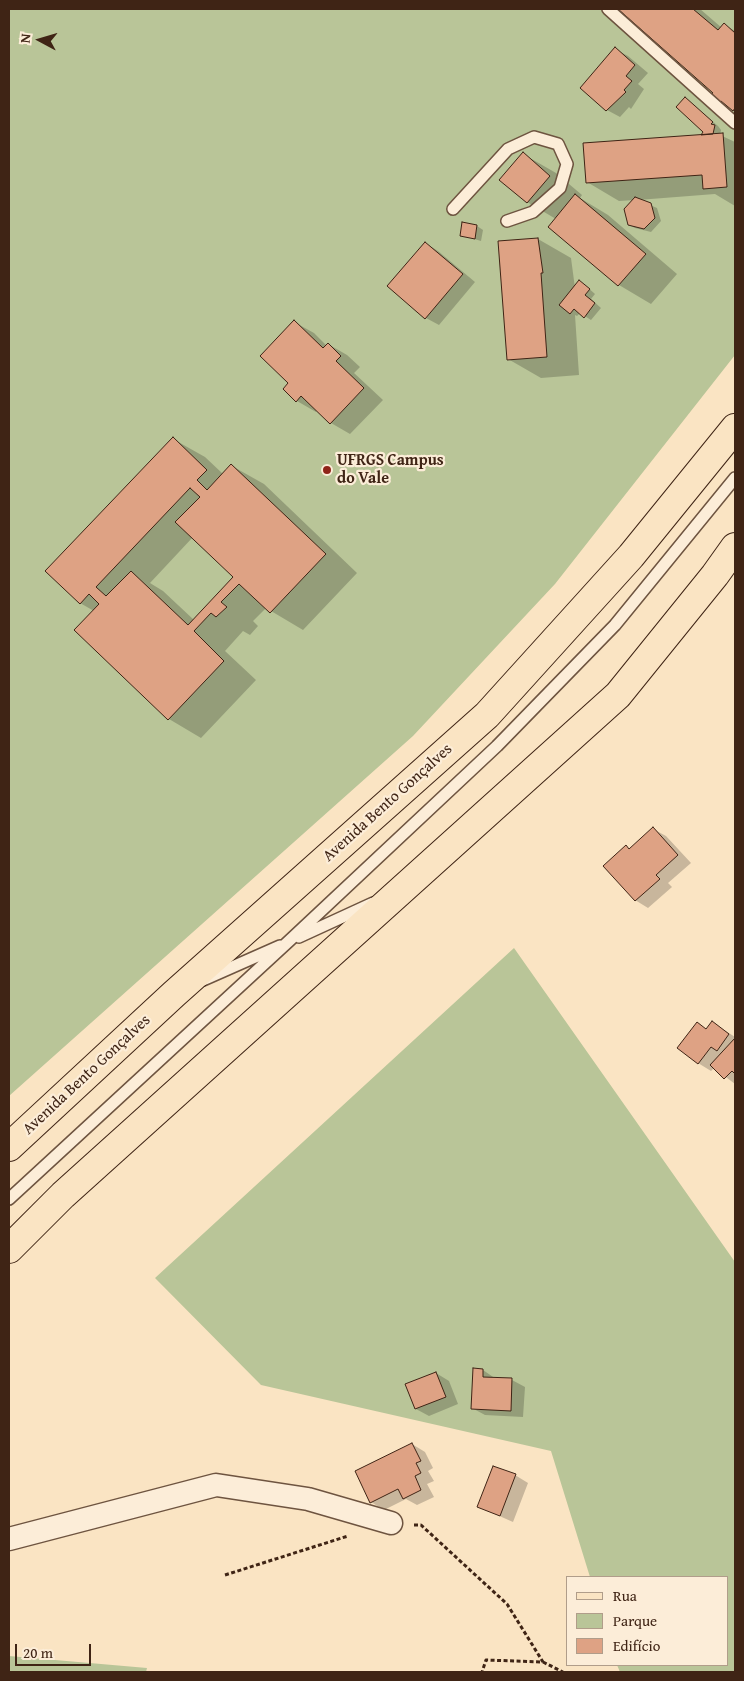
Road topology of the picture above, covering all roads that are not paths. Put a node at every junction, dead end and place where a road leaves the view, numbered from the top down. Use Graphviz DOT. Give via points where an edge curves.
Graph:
graph roads {
  1 [pos="608,9"];
  2 [pos="735,123"];
  3 [pos="453,209"];
  4 [pos="507,221"];
  5 [pos="735,428"];
  6 [pos="735,478"];
  7 [pos="735,547"];
  8 [pos="404,889"];
  9 [pos="289,941"];
  10 [pos="174,994"];
  11 [pos="9,1147"];
  12 [pos="9,1199"];
  13 [pos="9,1249"];
  14 [pos="390,1523"];
  15 [pos="9,1540"];
  1 -- 2 [label="lane"];
  3 -- 4 [label="lane" via="508,149 534,137 558,144 566,164 560,188 532,212"];
  5 -- 10 [label="main road, Avenida Bento Gonçalves" via="631,556 486,714"];
  6 -- 9 [label="lane" via="616,624 497,746"];
  7 -- 8 [label="main road" via="722,574 618,695"];
  8 -- 9 [label="lane"];
  8 -- 13 [label="main road" via="63,1195"];
  9 -- 10 [label="lane"];
  9 -- 12 [label="lane"];
  10 -- 11 [label="main road, Avenida Bento Gonçalves"];
  14 -- 15 [label="street" via="308,1499 216,1485"];
}
